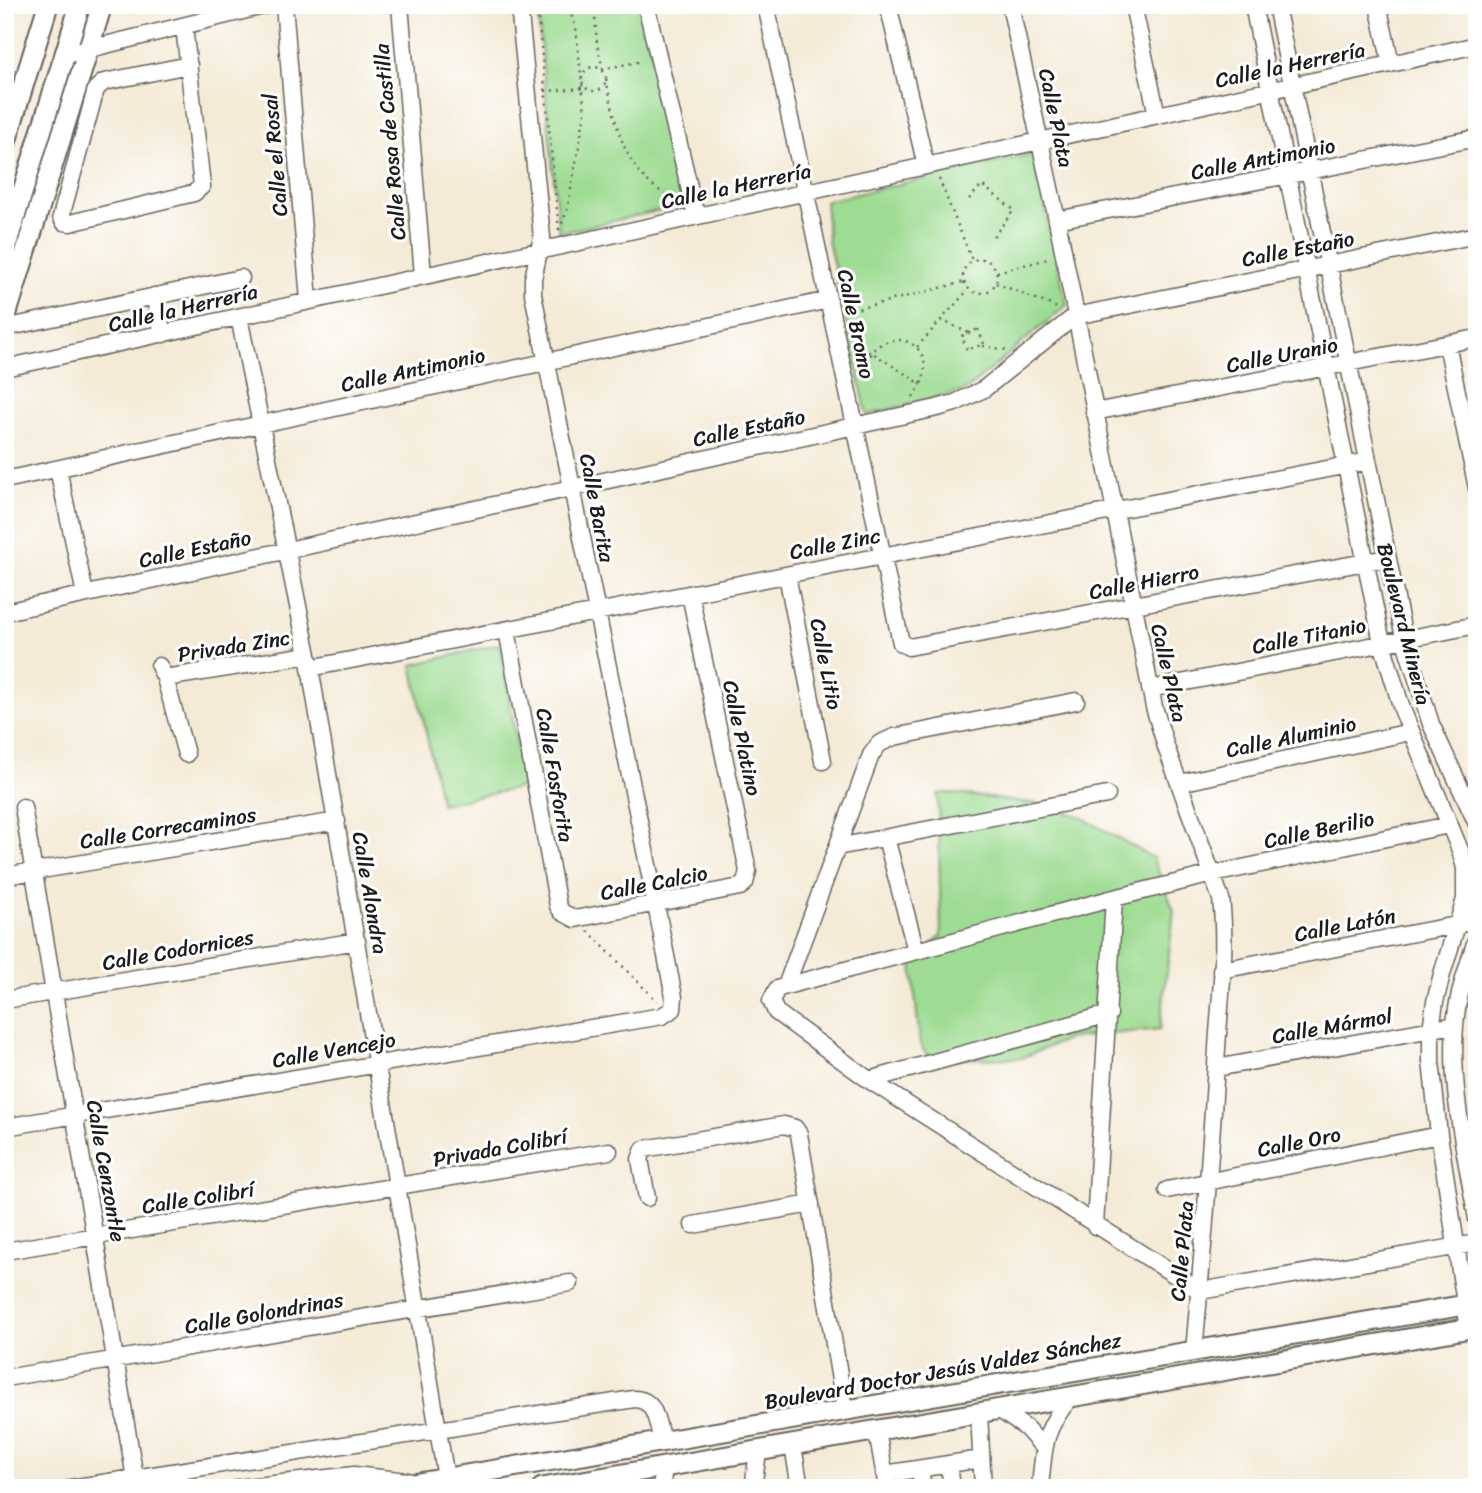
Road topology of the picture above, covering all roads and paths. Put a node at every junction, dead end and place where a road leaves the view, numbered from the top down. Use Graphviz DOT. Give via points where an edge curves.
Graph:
graph roads {
  1 [pos="48,5"];
  2 [pos="80,5"];
  3 [pos="102,5"];
  4 [pos="267,5"];
  5 [pos="284,5"];
  6 [pos="400,5"];
  7 [pos="519,5"];
  8 [pos="537,5"];
  9 [pos="567,5"];
  10 [pos="594,5"];
  11 [pos="646,5"];
  12 [pos="766,5"];
  13 [pos="888,5"];
  14 [pos="1010,5"];
  15 [pos="1133,5"];
  16 [pos="1253,5"];
  17 [pos="1276,5"];
  18 [pos="1378,5"];
  19 [pos="184,26"];
  20 [pos="1477,45"];
  21 [pos="88,49"];
  22 [pos="65,55"];
  23 [pos="652,60"];
  24 [pos="1391,64"];
  25 [pos="188,65"];
  26 [pos="602,69"];
  27 [pos="606,79"];
  28 [pos="582,81"];
  29 [pos="1293,86"];
  30 [pos="584,88"];
  31 [pos="545,91"];
  32 [pos="1271,91"];
  33 [pos="528,93"];
  34 [pos="1157,116"];
  35 [pos="1477,138"];
  36 [pos="1040,141"];
  37 [pos="5,145"];
  38 [pos="932,171"];
  39 [pos="1311,171"];
  40 [pos="73,172"];
  41 [pos="1289,175"];
  42 [pos="49,177"];
  43 [pos="807,192"];
  44 [pos="969,200"];
  45 [pos="680,202"];
  46 [pos="696,216"];
  47 [pos="1057,220"];
  48 [pos="1477,235"];
  49 [pos="992,238"];
  50 [pos="5,249"];
  51 [pos="541,249"];
  52 [pos="1056,257"];
  53 [pos="972,260"];
  54 [pos="1330,264"];
  55 [pos="1308,268"];
  56 [pos="998,272"];
  57 [pos="423,275"];
  58 [pos="241,278"];
  59 [pos="964,282"];
  60 [pos="996,283"];
  61 [pos="969,289"];
  62 [pos="154,296"];
  63 [pos="309,300"];
  64 [pos="830,300"];
  65 [pos="844,313"];
  66 [pos="1068,313"];
  67 [pos="239,317"];
  68 [pos="5,319"];
  69 [pos="941,320"];
  70 [pos="5,328"];
  71 [pos="969,333"];
  72 [pos="163,334"];
  73 [pos="1477,338"];
  74 [pos="1447,344"];
  75 [pos="980,346"];
  76 [pos="917,347"];
  77 [pos="872,352"];
  78 [pos="853,353"];
  79 [pos="1003,359"];
  80 [pos="546,362"];
  81 [pos="1349,363"];
  82 [pos="855,364"];
  83 [pos="1327,367"];
  84 [pos="5,368"];
  85 [pos="921,384"];
  86 [pos="921,393"];
  87 [pos="909,404"];
  88 [pos="1094,412"];
  89 [pos="261,425"];
  90 [pos="856,426"];
  91 [pos="1368,461"];
  92 [pos="1346,465"];
  93 [pos="58,469"];
  94 [pos="5,480"];
  95 [pos="572,488"];
  96 [pos="1477,488"];
  97 [pos="1114,511"];
  98 [pos="287,550"];
  99 [pos="882,556"];
  100 [pos="1387,558"];
  101 [pos="1365,562"];
  102 [pos="788,575"];
  103 [pos="85,594"];
  104 [pos="690,594"];
  105 [pos="1133,605"];
  106 [pos="5,612"];
  107 [pos="597,612"];
  108 [pos="1477,625"];
  109 [pos="507,630"];
  110 [pos="1404,638"];
  111 [pos="1382,643"];
  112 [pos="909,647"];
  113 [pos="309,662"];
  114 [pos="1150,689"];
  115 [pos="1076,701"];
  116 [pos="1410,732"];
  117 [pos="186,754"];
  118 [pos="823,761"];
  119 [pos="1451,768"];
  120 [pos="1429,777"];
  121 [pos="1180,783"];
  122 [pos="1107,795"];
  123 [pos="23,807"];
  124 [pos="1473,808"];
  125 [pos="337,821"];
  126 [pos="1477,824"];
  127 [pos="1450,825"];
  128 [pos="886,838"];
  129 [pos="837,847"];
  130 [pos="34,871"];
  131 [pos="5,876"];
  132 [pos="1205,876"];
  133 [pos="740,887"];
  134 [pos="1114,898"];
  135 [pos="656,905"];
  136 [pos="576,919"];
  137 [pos="1477,921"];
  138 [pos="1458,925"];
  139 [pos="1477,937"];
  140 [pos="357,941"];
  141 [pos="915,951"];
  142 [pos="1222,970"];
  143 [pos="786,986"];
  144 [pos="55,992"];
  145 [pos="5,1000"];
  146 [pos="669,1013"];
  147 [pos="1109,1014"];
  148 [pos="1455,1024"];
  149 [pos="1431,1029"];
  150 [pos="378,1064"];
  151 [pos="1216,1068"];
  152 [pos="869,1080"];
  153 [pos="75,1115"];
  154 [pos="5,1127"];
  155 [pos="1469,1130"];
  156 [pos="1439,1135"];
  157 [pos="609,1151"];
  158 [pos="1209,1182"];
  159 [pos="398,1187"];
  160 [pos="1167,1190"];
  161 [pos="647,1198"];
  162 [pos="811,1204"];
  163 [pos="1477,1219"];
  164 [pos="693,1225"];
  165 [pos="1096,1226"];
  166 [pos="96,1236"];
  167 [pos="1477,1243"];
  168 [pos="1457,1247"];
  169 [pos="5,1251"];
  170 [pos="570,1283"];
  171 [pos="1199,1291"];
  172 [pos="1471,1304"];
  173 [pos="419,1308"];
  174 [pos="1473,1328"];
  175 [pos="1194,1352"];
  176 [pos="116,1359"];
  177 [pos="5,1378"];
  178 [pos="1072,1396"];
  179 [pos="845,1410"];
  180 [pos="988,1411"];
  181 [pos="439,1428"];
  182 [pos="877,1431"];
  183 [pos="662,1441"];
  184 [pos="793,1446"];
  185 [pos="1044,1448"];
  186 [pos="758,1452"];
  187 [pos="981,1460"];
  188 [pos="949,1464"];
  189 [pos="920,1469"];
  190 [pos="135,1478"];
  191 [pos="446,1478"];
  192 [pos="663,1478"];
  193 [pos="886,1481"];
  194 [pos="417,1483"];
  195 [pos="71,1488"];
  196 [pos="238,1488"];
  197 [pos="388,1488"];
  198 [pos="542,1488"];
  199 [pos="753,1488"];
  200 [pos="800,1488"];
  201 [pos="923,1488"];
  202 [pos="952,1488"];
  203 [pos="983,1488"];
  204 [pos="1040,1488"];
  1 -- 37 [label="main road"];
  2 -- 22 [label="main road"];
  3 -- 21 [label="main road"];
  4 -- 19 [label="street"];
  5 -- 63 [label="street, Calle el Rosal"];
  6 -- 57 [label="street, Calle Rosa de Castilla"];
  7 -- 33 [label="street, Calle Barita"];
  8 -- 31 [label="path"];
  9 -- 28 [label="path" via="576,27"];
  10 -- 26 [label="path"];
  11 -- 46 [label="street"];
  12 -- 43 [label="street, Calle Bromo"];
  13 -- 38 [label="street"];
  14 -- 36 [label="street, Calle Plata"];
  15 -- 34 [label="street"];
  16 -- 32 [label="street, Boulevard Minería"];
  17 -- 29 [label="street, Boulevard Minería"];
  18 -- 24 [label="street"];
  19 -- 21 [label="street"];
  19 -- 25 [label="street"];
  20 -- 24 [label="street, Calle la Herrería"];
  21 -- 22 [label="street"];
  21 -- 42 [label="main road"];
  22 -- 50 [label="main road"];
  23 -- 26 [label="path"];
  24 -- 29 [label="street, Calle la Herrería"];
  25 -- 40 [label="street" via="99,85"];
  25 -- 40 [label="street" via="202,181 199,190 67,224 61,217"];
  26 -- 27 [label="path"];
  26 -- 28 [label="path" via="589,68"];
  27 -- 30 [label="path" via="596,91"];
  27 -- 45 [label="path" via="630,160 646,182"];
  28 -- 30 [label="path"];
  29 -- 32 [label="street, Calle la Herrería"];
  29 -- 39 [label="street, Boulevard Minería"];
  30 -- 31 [label="path"];
  30 -- 31 [label="path" via="584,120 559,232"];
  31 -- 33 [label="path"];
  32 -- 34 [label="street, Calle la Herrería"];
  32 -- 41 [label="street, Boulevard Minería"];
  33 -- 51 [label="street, Calle Barita"];
  34 -- 36 [label="street, Calle la Herrería"];
  35 -- 39 [label="street, Calle Antimonio"];
  36 -- 38 [label="street, Calle la Herrería"];
  36 -- 47 [label="street, Calle Plata"];
  38 -- 43 [label="street, Calle la Herrería"];
  38 -- 53 [label="path"];
  39 -- 41 [label="street, Calle Antimonio"];
  39 -- 54 [label="street, Boulevard Minería"];
  40 -- 42 [label="street"];
  41 -- 47 [label="street, Calle Antimonio"];
  41 -- 55 [label="street, Boulevard Minería"];
  42 -- 68 [label="main road"];
  43 -- 46 [label="street, Calle la Herrería"];
  43 -- 64 [label="street, Calle Bromo"];
  44 -- 49 [label="path" via="982,185 1014,210"];
  46 -- 51 [label="street, Calle la Herrería"];
  47 -- 66 [label="street, Calle Plata"];
  48 -- 54 [label="street, Calle Estaño"];
  51 -- 57 [label="street, Calle la Herrería"];
  51 -- 80 [label="street, Calle Barita" via="533,294"];
  52 -- 56 [label="path"];
  53 -- 56 [label="path" via="986,259"];
  53 -- 59 [label="path" via="963,271"];
  54 -- 55 [label="street, Calle Estaño"];
  54 -- 81 [label="street, Boulevard Minería"];
  55 -- 66 [label="street, Calle Estaño"];
  55 -- 83 [label="street, Boulevard Minería"];
  56 -- 60 [label="path"];
  57 -- 63 [label="street, Calle la Herrería"];
  58 -- 62 [label="street"];
  59 -- 61 [label="path"];
  59 -- 65 [label="path"];
  60 -- 61 [label="path" via="988,292"];
  60 -- 66 [label="path"];
  61 -- 69 [label="path"];
  62 -- 70 [label="street"];
  62 -- 72 [label="street"];
  63 -- 67 [label="street, Calle la Herrería"];
  64 -- 80 [label="street, Calle Antimonio"];
  64 -- 90 [label="street, Calle Bromo"];
  66 -- 88 [label="street, Calle Plata"];
  66 -- 90 [label="street, Calle Estaño" via="970,397"];
  67 -- 72 [label="street, Calle la Herrería"];
  67 -- 89 [label="street, Calle Alondra"];
  69 -- 71 [label="path"];
  69 -- 76 [label="path"];
  71 -- 75 [label="path" via="978,329 984,344"];
  71 -- 75 [label="path" via="962,336 967,350"];
  72 -- 84 [label="street, Calle la Herrería"];
  73 -- 74 [label="street, Calle Uranio"];
  74 -- 81 [label="street, Calle Uranio"];
  74 -- 96 [label="street"];
  75 -- 79 [label="path" via="1013,351"];
  76 -- 77 [label="path" via="898,339 878,344"];
  76 -- 85 [label="path" via="925,366"];
  77 -- 78 [label="path"];
  77 -- 82 [label="path" via="858,376"];
  77 -- 85 [label="path"];
  80 -- 89 [label="street, Calle Antimonio"];
  80 -- 95 [label="street, Calle Barita"];
  81 -- 83 [label="street, Calle Uranio"];
  81 -- 91 [label="street, Boulevard Minería"];
  83 -- 88 [label="street, Calle Uranio"];
  83 -- 92 [label="street, Boulevard Minería"];
  85 -- 86 [label="path"];
  85 -- 87 [label="path"];
  88 -- 97 [label="street, Calle Plata"];
  89 -- 93 [label="street, Calle Antimonio"];
  89 -- 98 [label="street, Calle Alondra"];
  90 -- 95 [label="street, Calle Estaño"];
  90 -- 99 [label="street, Calle Bromo"];
  91 -- 92 [label="street, Calle Zinc"];
  91 -- 100 [label="street, Boulevard Minería"];
  92 -- 97 [label="street, Calle Zinc"];
  92 -- 101 [label="street, Boulevard Minería"];
  93 -- 94 [label="street, Calle Antimonio"];
  93 -- 103 [label="street"];
  95 -- 98 [label="street, Calle Estaño"];
  95 -- 107 [label="street, Calle Barita"];
  97 -- 99 [label="street, Calle Zinc"];
  97 -- 105 [label="street, Calle Plata"];
  98 -- 103 [label="street, Calle Estaño"];
  98 -- 113 [label="street, Calle Alondra"];
  99 -- 102 [label="street, Calle Zinc"];
  99 -- 112 [label="street, Calle Bromo" via="899,639"];
  100 -- 101 [label="street, Calle Hierro"];
  100 -- 110 [label="street, Boulevard Minería"];
  101 -- 105 [label="street, Calle Hierro"];
  101 -- 111 [label="street, Boulevard Minería"];
  102 -- 104 [label="street, Calle Zinc"];
  102 -- 118 [label="street, Calle Litio"];
  103 -- 106 [label="street, Calle Estaño"];
  104 -- 107 [label="street, Calle Zinc"];
  104 -- 133 [label="street, Calle Platino" via="748,871 746,883"];
  105 -- 112 [label="street, Calle Hierro"];
  105 -- 114 [label="street, Calle Plata"];
  107 -- 109 [label="street, Calle Zinc"];
  107 -- 135 [label="street, Calle Barita"];
  108 -- 110 [label="street, Calle Titanio"];
  109 -- 113 [label="street, Calle Zinc"];
  109 -- 136 [label="street, Calle Fosforita" via="555,899 562,912"];
  110 -- 111 [label="street, Calle Titanio"];
  110 -- 119 [label="street, Boulevard Minería" via="1422,699"];
  111 -- 114 [label="street, Calle Titanio"];
  111 -- 116 [label="street, Boulevard Minería"];
  113 -- 117 [label="street, Privada Zinc" via="162,672"];
  113 -- 125 [label="street, Calle Alondra"];
  114 -- 121 [label="street, Calle Plata"];
  115 -- 129 [label="street" via="885,740 871,755"];
  116 -- 120 [label="street, Boulevard Minería"];
  116 -- 121 [label="street, Calle Aluminio"];
  119 -- 120 [label="street"];
  119 -- 124 [label="street, Boulevard Minería"];
  120 -- 127 [label="street, Boulevard Minería"];
  121 -- 132 [label="street, Calle Plata"];
  122 -- 128 [label="street"];
  123 -- 130 [label="street, Calle Cenzontle"];
  124 -- 126 [label="street, Boulevard Minería"];
  125 -- 130 [label="street, Calle Correcaminos"];
  125 -- 140 [label="street, Calle Alondra"];
  127 -- 132 [label="street, Calle Berilio"];
  127 -- 138 [label="street, Boulevard Minería" via="1466,883"];
  128 -- 129 [label="street"];
  128 -- 141 [label="street"];
  129 -- 143 [label="street"];
  130 -- 131 [label="street, Calle Correcaminos"];
  130 -- 144 [label="street, Calle Cenzontle"];
  132 -- 134 [label="street, Calle Berilio"];
  132 -- 142 [label="street, Calle Plata" via="1223,911"];
  133 -- 135 [label="street, Calle Calcio"];
  134 -- 141 [label="street, Calle Berilio"];
  134 -- 147 [label="street"];
  135 -- 136 [label="street, Calle Calcio"];
  135 -- 146 [label="street, Calle Barita" via="674,998"];
  136 -- 146 [label="path"];
  137 -- 138 [label="street, Calle Latón"];
  138 -- 142 [label="street, Calle Latón"];
  138 -- 149 [label="street, Boulevard Minería" via="1441,974"];
  139 -- 148 [label="street"];
  140 -- 144 [label="street, Calle Codornices"];
  140 -- 150 [label="street, Calle Alondra"];
  141 -- 143 [label="street, Calle Berilio"];
  142 -- 151 [label="street, Calle Plata"];
  143 -- 152 [label="street" via="772,994 776,1012"];
  144 -- 145 [label="street, Calle Codornices"];
  144 -- 153 [label="street, Calle Cenzontle"];
  146 -- 150 [label="street, Calle Vencejo"];
  147 -- 152 [label="street"];
  147 -- 165 [label="street"];
  148 -- 149 [label="street, Calle Mármol"];
  148 -- 155 [label="street" via="1454,1069"];
  149 -- 151 [label="street, Calle Mármol"];
  149 -- 156 [label="street, Boulevard Minería"];
  150 -- 153 [label="street, Calle Vencejo"];
  150 -- 159 [label="street, Calle Alondra"];
  151 -- 158 [label="street, Calle Plata"];
  152 -- 165 [label="street"];
  153 -- 154 [label="street, Calle Vencejo"];
  153 -- 166 [label="street, Calle Cenzontle"];
  155 -- 163 [label="street"];
  156 -- 158 [label="street, Calle Oro"];
  156 -- 168 [label="street, Boulevard Minería"];
  157 -- 159 [label="street, Privada Colibrí"];
  158 -- 160 [label="street, Calle Oro"];
  158 -- 171 [label="street, Calle Plata"];
  159 -- 166 [label="street, Calle Colibrí"];
  159 -- 173 [label="street, Calle Alondra"];
  161 -- 162 [label="street" via="640,1158 644,1149 784,1125 799,1134"];
  162 -- 164 [label="street"];
  162 -- 179 [label="street"];
  165 -- 171 [label="street"];
  166 -- 169 [label="street, Calle Colibrí"];
  166 -- 176 [label="street, Calle Cenzontle"];
  167 -- 168 [label="street"];
  168 -- 171 [label="street"];
  168 -- 172 [label="street, Boulevard Minería"];
  170 -- 173 [label="street, Calle Golondrinas"];
  171 -- 175 [label="street, Calle Plata"];
  172 -- 174 [label="street, Boulevard Minería"];
  172 -- 175 [label="main road, Boulevard Doctor Jesús Valdez Sánchez"];
  173 -- 176 [label="street, Calle Golondrinas"];
  173 -- 181 [label="street, Calle Alondra"];
  174 -- 178 [label="main road"];
  175 -- 179 [label="main road, Boulevard Doctor Jesús Valdez Sánchez"];
  176 -- 177 [label="street, Calle Golondrinas"];
  176 -- 190 [label="street, Calle Cenzontle"];
  178 -- 180 [label="main road"];
  178 -- 185 [label="street" via="1052,1422"];
  179 -- 183 [label="main road, Boulevard Doctor Jesús Valdez Sánchez"];
  180 -- 182 [label="main road"];
  180 -- 185 [label="street" via="1026,1428"];
  180 -- 187 [label="street"];
  181 -- 183 [label="street" via="643,1399 653,1409"];
  181 -- 190 [label="street"];
  181 -- 191 [label="street, Calle Alondra"];
  182 -- 184 [label="main road"];
  182 -- 193 [label="street"];
  183 -- 191 [label="main road, Boulevard Doctor Jesús Valdez Sánchez"];
  184 -- 186 [label="main road"];
  184 -- 200 [label="street"];
  185 -- 204 [label="street"];
  186 -- 192 [label="main road"];
  186 -- 199 [label="street"];
  187 -- 188 [label="street"];
  187 -- 203 [label="street"];
  188 -- 189 [label="street"];
  188 -- 202 [label="street"];
  189 -- 193 [label="street"];
  189 -- 201 [label="street"];
  190 -- 195 [label="street"];
  191 -- 194 [label="main road, Boulevard Doctor Jesús Valdez Sánchez"];
  192 -- 198 [label="main road"];
  194 -- 196 [label="street, Boulevard Doctor Jesús Valdez Sánchez" via="354,1475"];
  194 -- 197 [label="main road, Boulevard Doctor Jesús Valdez Sánchez"];
}
